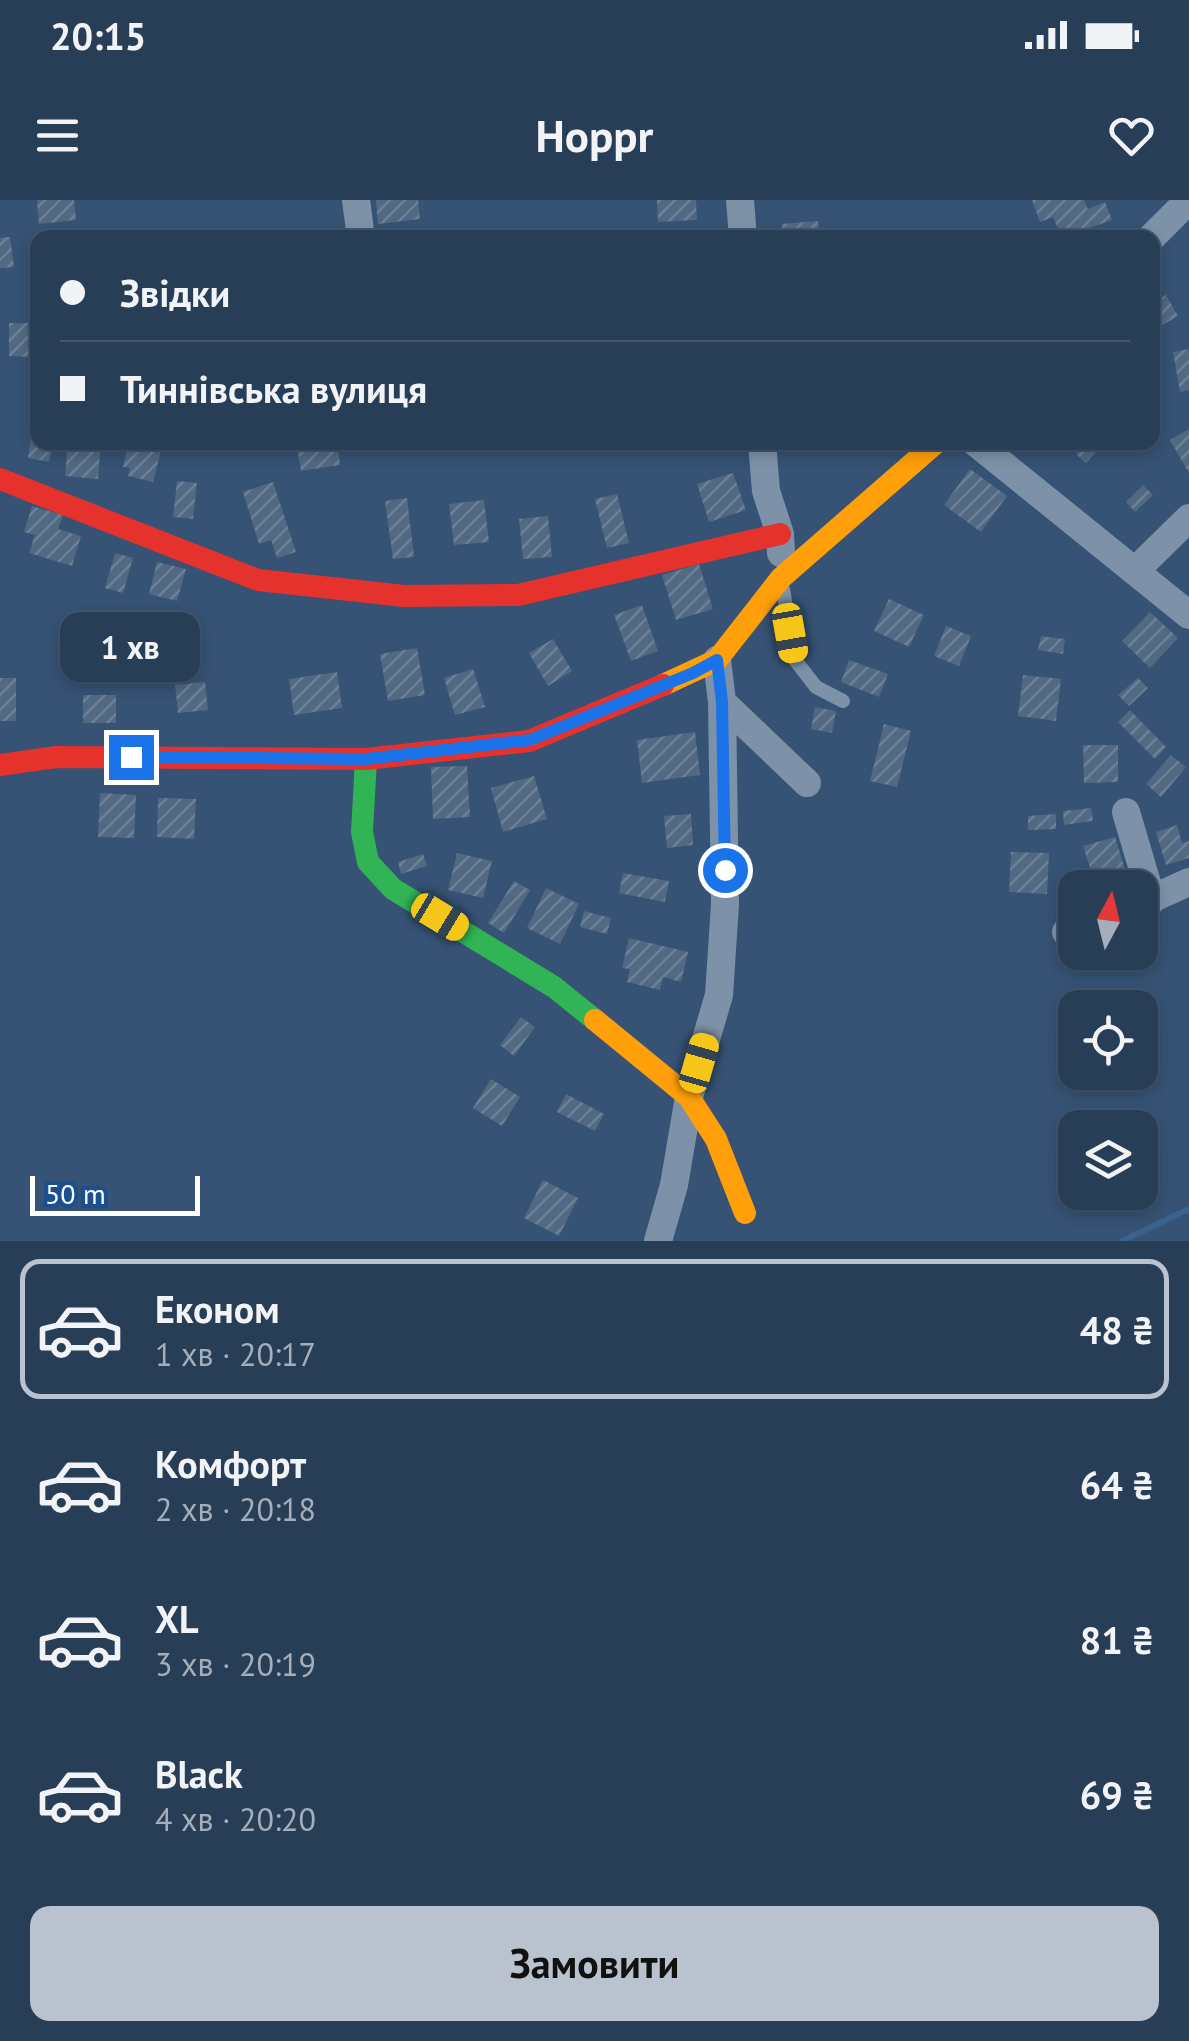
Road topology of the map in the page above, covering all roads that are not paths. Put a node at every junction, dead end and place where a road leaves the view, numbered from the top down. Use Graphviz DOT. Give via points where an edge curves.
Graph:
graph roads {
  1 [pos="356,200"];
  2 [pos="740,200"];
  3 [pos="1189,200"];
  4 [pos="360,230"];
  5 [pos="742,230"];
  6 [pos="1158,230"];
  7 [pos="763,450"];
  8 [pos="928,450"];
  9 [pos="985,450"];
  10 [pos="0,479"];
  11 [pos="1189,518"];
  12 [pos="780,534"];
  13 [pos="1136,570"];
  14 [pos="781,578"];
  15 [pos="1189,615"];
  16 [pos="717,660"];
  17 [pos="843,700"];
  18 [pos="722,702"];
  19 [pos="366,759"];
  20 [pos="0,765"];
  21 [pos="808,783"];
  22 [pos="1126,812"];
  23 [pos="1139,870"];
  24 [pos="1189,882"];
  25 [pos="1158,896"];
  26 [pos="689,1097"];
  27 [pos="745,1213"];
  28 [pos="658,1241"];
  1 -- 4 [label="street"];
  2 -- 5 [label="street"];
  3 -- 6 [label="street"];
  7 -- 12 [label="street" via="766,491"];
  8 -- 14 [label="street"];
  9 -- 13 [label="street"];
  10 -- 12 [label="street" via="258,580 404,596 518,595"];
  11 -- 13 [label="street"];
  12 -- 14 [label="street"];
  13 -- 15 [label="street"];
  14 -- 16 [label="street"];
  14 -- 17 [label="lane" via="795,660 816,687"];
  16 -- 18 [label="street"];
  16 -- 19 [label="street" via="530,740"];
  18 -- 21 [label="street"];
  18 -- 26 [label="street" via="725,904 719,995"];
  19 -- 20 [label="street" via="56,757"];
  19 -- 26 [label="street" via="362,832 368,862 392,889 554,987"];
  22 -- 23 [label="street"];
  24 -- 25 [label="street"];
  26 -- 27 [label="street" via="716,1139"];
  26 -- 28 [label="street"];
}
